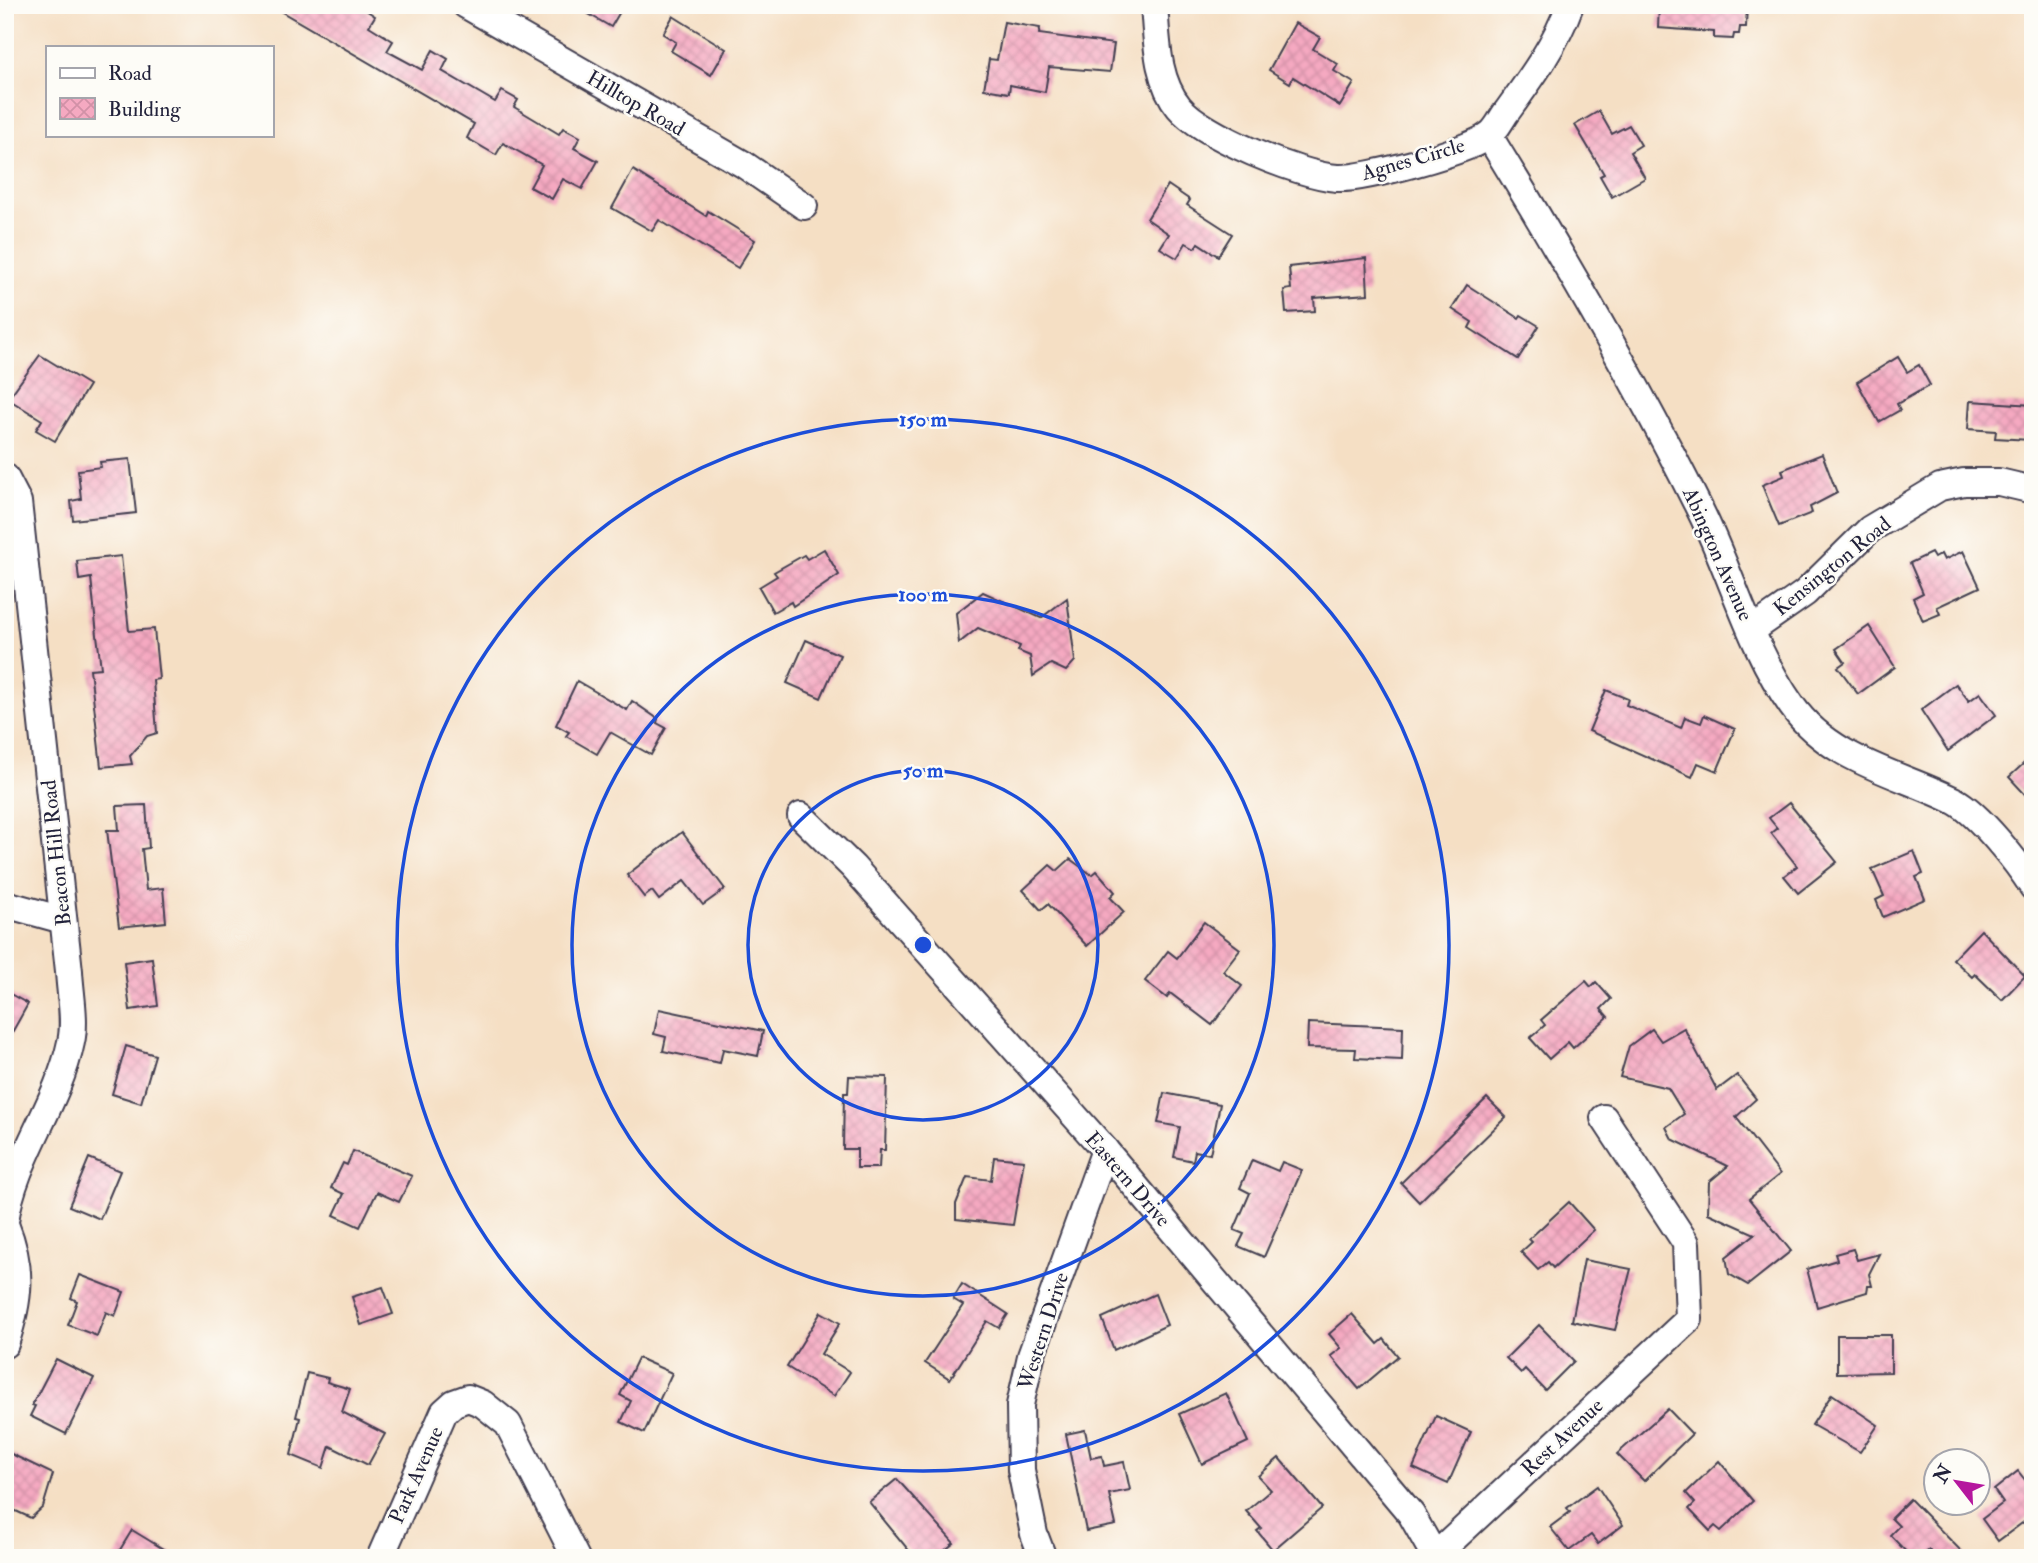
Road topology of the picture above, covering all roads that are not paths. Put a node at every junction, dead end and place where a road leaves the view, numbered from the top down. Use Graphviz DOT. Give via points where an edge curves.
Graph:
graph roads {
  1 [pos="466,5"];
  2 [pos="1154,5"];
  3 [pos="1570,5"];
  4 [pos="1489,136"];
  5 [pos="804,206"];
  6 [pos="5,477"];
  7 [pos="2033,490"];
  8 [pos="1752,630"];
  9 [pos="801,816"];
  10 [pos="2033,887"];
  11 [pos="5,904"];
  12 [pos="63,920"];
  13 [pos="1604,1118"];
  14 [pos="1105,1150"];
  15 [pos="7,1232"];
  16 [pos="5,1344"];
  17 [pos="1436,1557"];
  18 [pos="380,1558"];
  19 [pos="576,1558"];
  20 [pos="1043,1558"];
  1 -- 5 [label="street, Hilltop Road" via="743,164"];
  2 -- 4 [label="street, Agnes Circle" via="1159,64 1178,106 1204,127 1252,152 1337,178 1433,158"];
  3 -- 4 [label="street, Agnes Circle" via="1534,74"];
  4 -- 8 [label="street, Abington Avenue" via="1582,287 1667,444 1718,546"];
  6 -- 12 [label="street, Beacon Hill Road" via="18,502"];
  7 -- 8 [label="street, Kensington Road" via="1999,482 1940,487 1870,528 1805,593"];
  8 -- 10 [label="street, Abington Avenue" via="1793,708 1830,744 1887,775 1957,802 2015,858"];
  9 -- 14 [label="street, Eastern Drive" via="853,867"];
  11 -- 12 [label="street"];
  12 -- 15 [label="street, Beacon Hill Road" via="72,1041 9,1195"];
  13 -- 17 [label="street, Rest Avenue" via="1686,1243 1689,1319"];
  14 -- 17 [label="street, Eastern Drive" via="1411,1514"];
  14 -- 20 [label="street, Western Drive" via="1031,1356 1020,1405 1021,1470"];
  15 -- 16 [label="street, Beacon Hill Road" via="20,1282"];
  18 -- 19 [label="street, Park Avenue" via="444,1412 468,1398 508,1424"];
}
